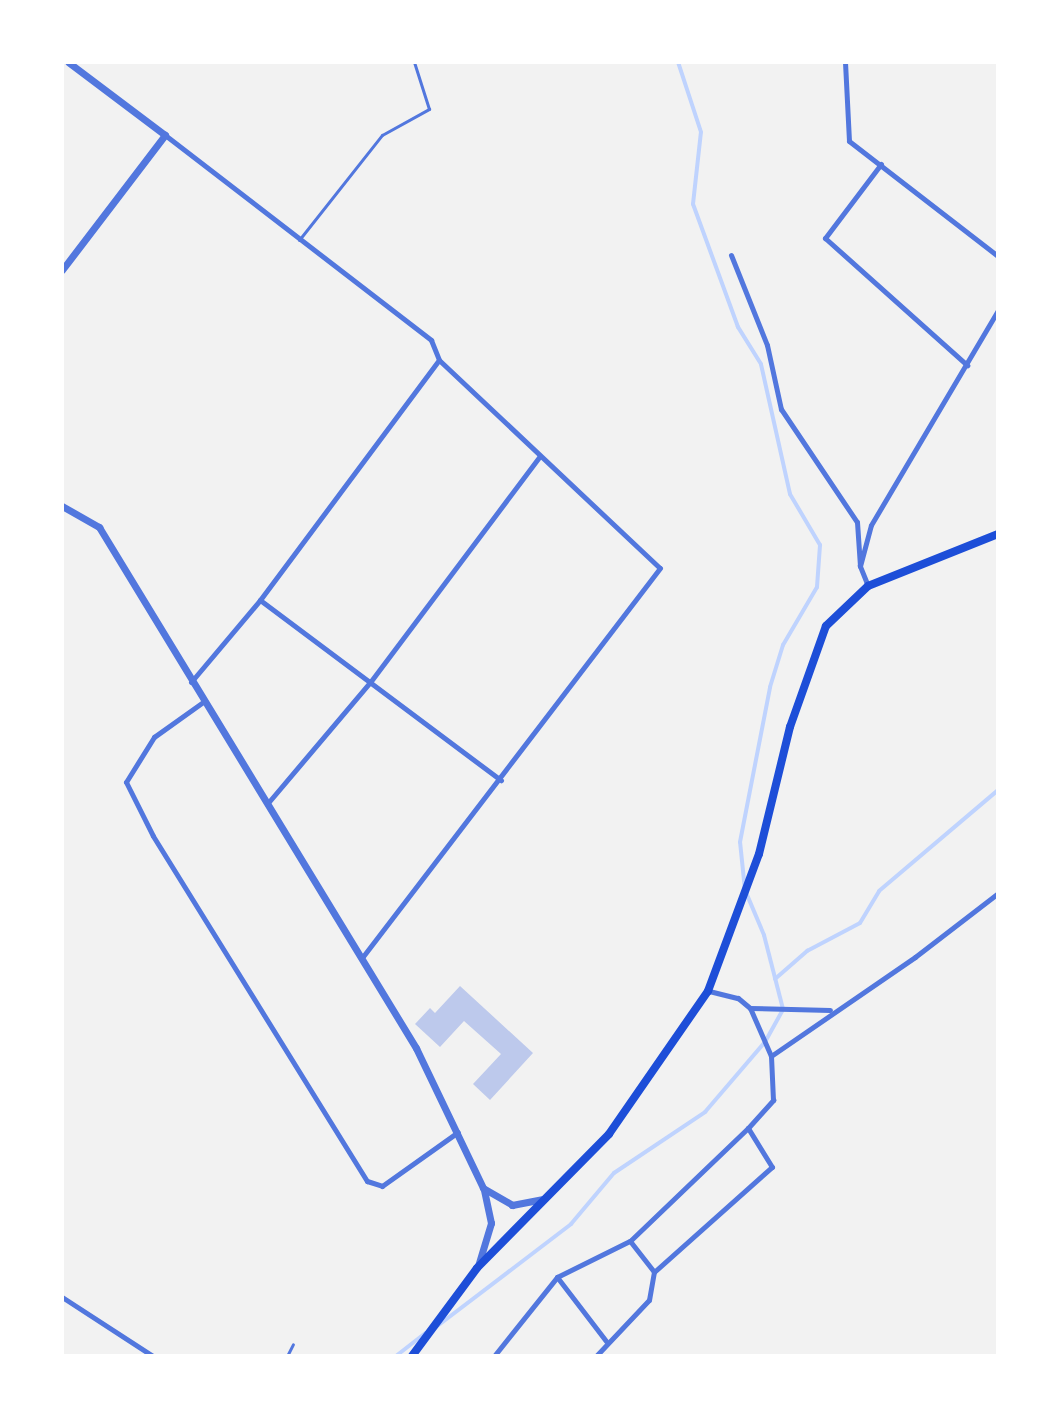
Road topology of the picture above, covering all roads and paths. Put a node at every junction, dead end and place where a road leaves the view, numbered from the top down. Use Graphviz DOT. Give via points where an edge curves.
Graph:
graph roads {
  1 [pos="68,62"];
  2 [pos="414,62"];
  3 [pos="845,62"];
  4 [pos="165,135"];
  5 [pos="881,164"];
  6 [pos="299,240"];
  7 [pos="731,255"];
  8 [pos="998,256"];
  9 [pos="62,270"];
  10 [pos="998,310"];
  11 [pos="439,360"];
  12 [pos="967,365"];
  13 [pos="540,456"];
  14 [pos="62,506"];
  15 [pos="998,534"];
  16 [pos="860,566"];
  17 [pos="868,586"];
  18 [pos="260,600"];
  19 [pos="371,681"];
  20 [pos="191,682"];
  21 [pos="203,702"];
  22 [pos="501,780"];
  23 [pos="267,804"];
  24 [pos="998,893"];
  25 [pos="362,958"];
  26 [pos="708,991"];
  27 [pos="750,1008"];
  28 [pos="831,1010"];
  29 [pos="771,1056"];
  30 [pos="748,1128"];
  31 [pos="458,1132"];
  32 [pos="483,1188"];
  33 [pos="549,1197"];
  34 [pos="630,1241"];
  35 [pos="477,1268"];
  36 [pos="654,1272"];
  37 [pos="557,1277"];
  38 [pos="62,1297"];
  39 [pos="606,1341"];
  40 [pos="293,1344"];
  41 [pos="153,1356"];
  42 [pos="287,1356"];
  43 [pos="412,1356"];
  44 [pos="494,1356"];
  45 [pos="596,1356"];
  1 -- 4 [label="street"];
  2 -- 6 [label="lane" via="429,109 382,135"];
  3 -- 5 [label="street" via="849,141"];
  4 -- 6 [label="street"];
  4 -- 9 [label="street"];
  5 -- 8 [label="street"];
  5 -- 12 [label="street" via="825,238"];
  6 -- 11 [label="street" via="431,340"];
  7 -- 16 [label="street" via="767,345 781,409 857,522"];
  10 -- 12 [label="street"];
  11 -- 13 [label="street"];
  11 -- 18 [label="street"];
  12 -- 16 [label="street" via="871,525"];
  13 -- 19 [label="street"];
  13 -- 22 [label="street" via="660,568"];
  14 -- 20 [label="street" via="99,527"];
  15 -- 17 [label="main road"];
  16 -- 17 [label="street"];
  17 -- 26 [label="main road" via="826,626 812,655 759,854"];
  18 -- 19 [label="street"];
  18 -- 20 [label="street"];
  19 -- 22 [label="street"];
  19 -- 23 [label="street"];
  20 -- 21 [label="street"];
  21 -- 23 [label="street"];
  21 -- 31 [label="street" via="154,737 126,782 153,836 367,1181 382,1186"];
  22 -- 25 [label="street"];
  23 -- 25 [label="street"];
  24 -- 28 [label="street" via="915,957"];
  25 -- 31 [label="street"];
  26 -- 27 [label="street" via="738,998"];
  26 -- 33 [label="main road" via="609,1134"];
  27 -- 28 [label="street"];
  27 -- 29 [label="street"];
  28 -- 29 [label="street"];
  29 -- 30 [label="street" via="773,1100"];
  30 -- 34 [label="street"];
  30 -- 36 [label="street" via="772,1167"];
  31 -- 32 [label="street"];
  32 -- 33 [label="street" via="512,1205"];
  32 -- 35 [label="street" via="491,1223"];
  33 -- 35 [label="main road"];
  34 -- 36 [label="street"];
  34 -- 37 [label="street"];
  35 -- 43 [label="main road"];
  36 -- 39 [label="street" via="649,1300"];
  37 -- 39 [label="street"];
  37 -- 44 [label="street"];
  38 -- 41 [label="street"];
  39 -- 45 [label="street"];
  40 -- 42 [label="lane"];
}
